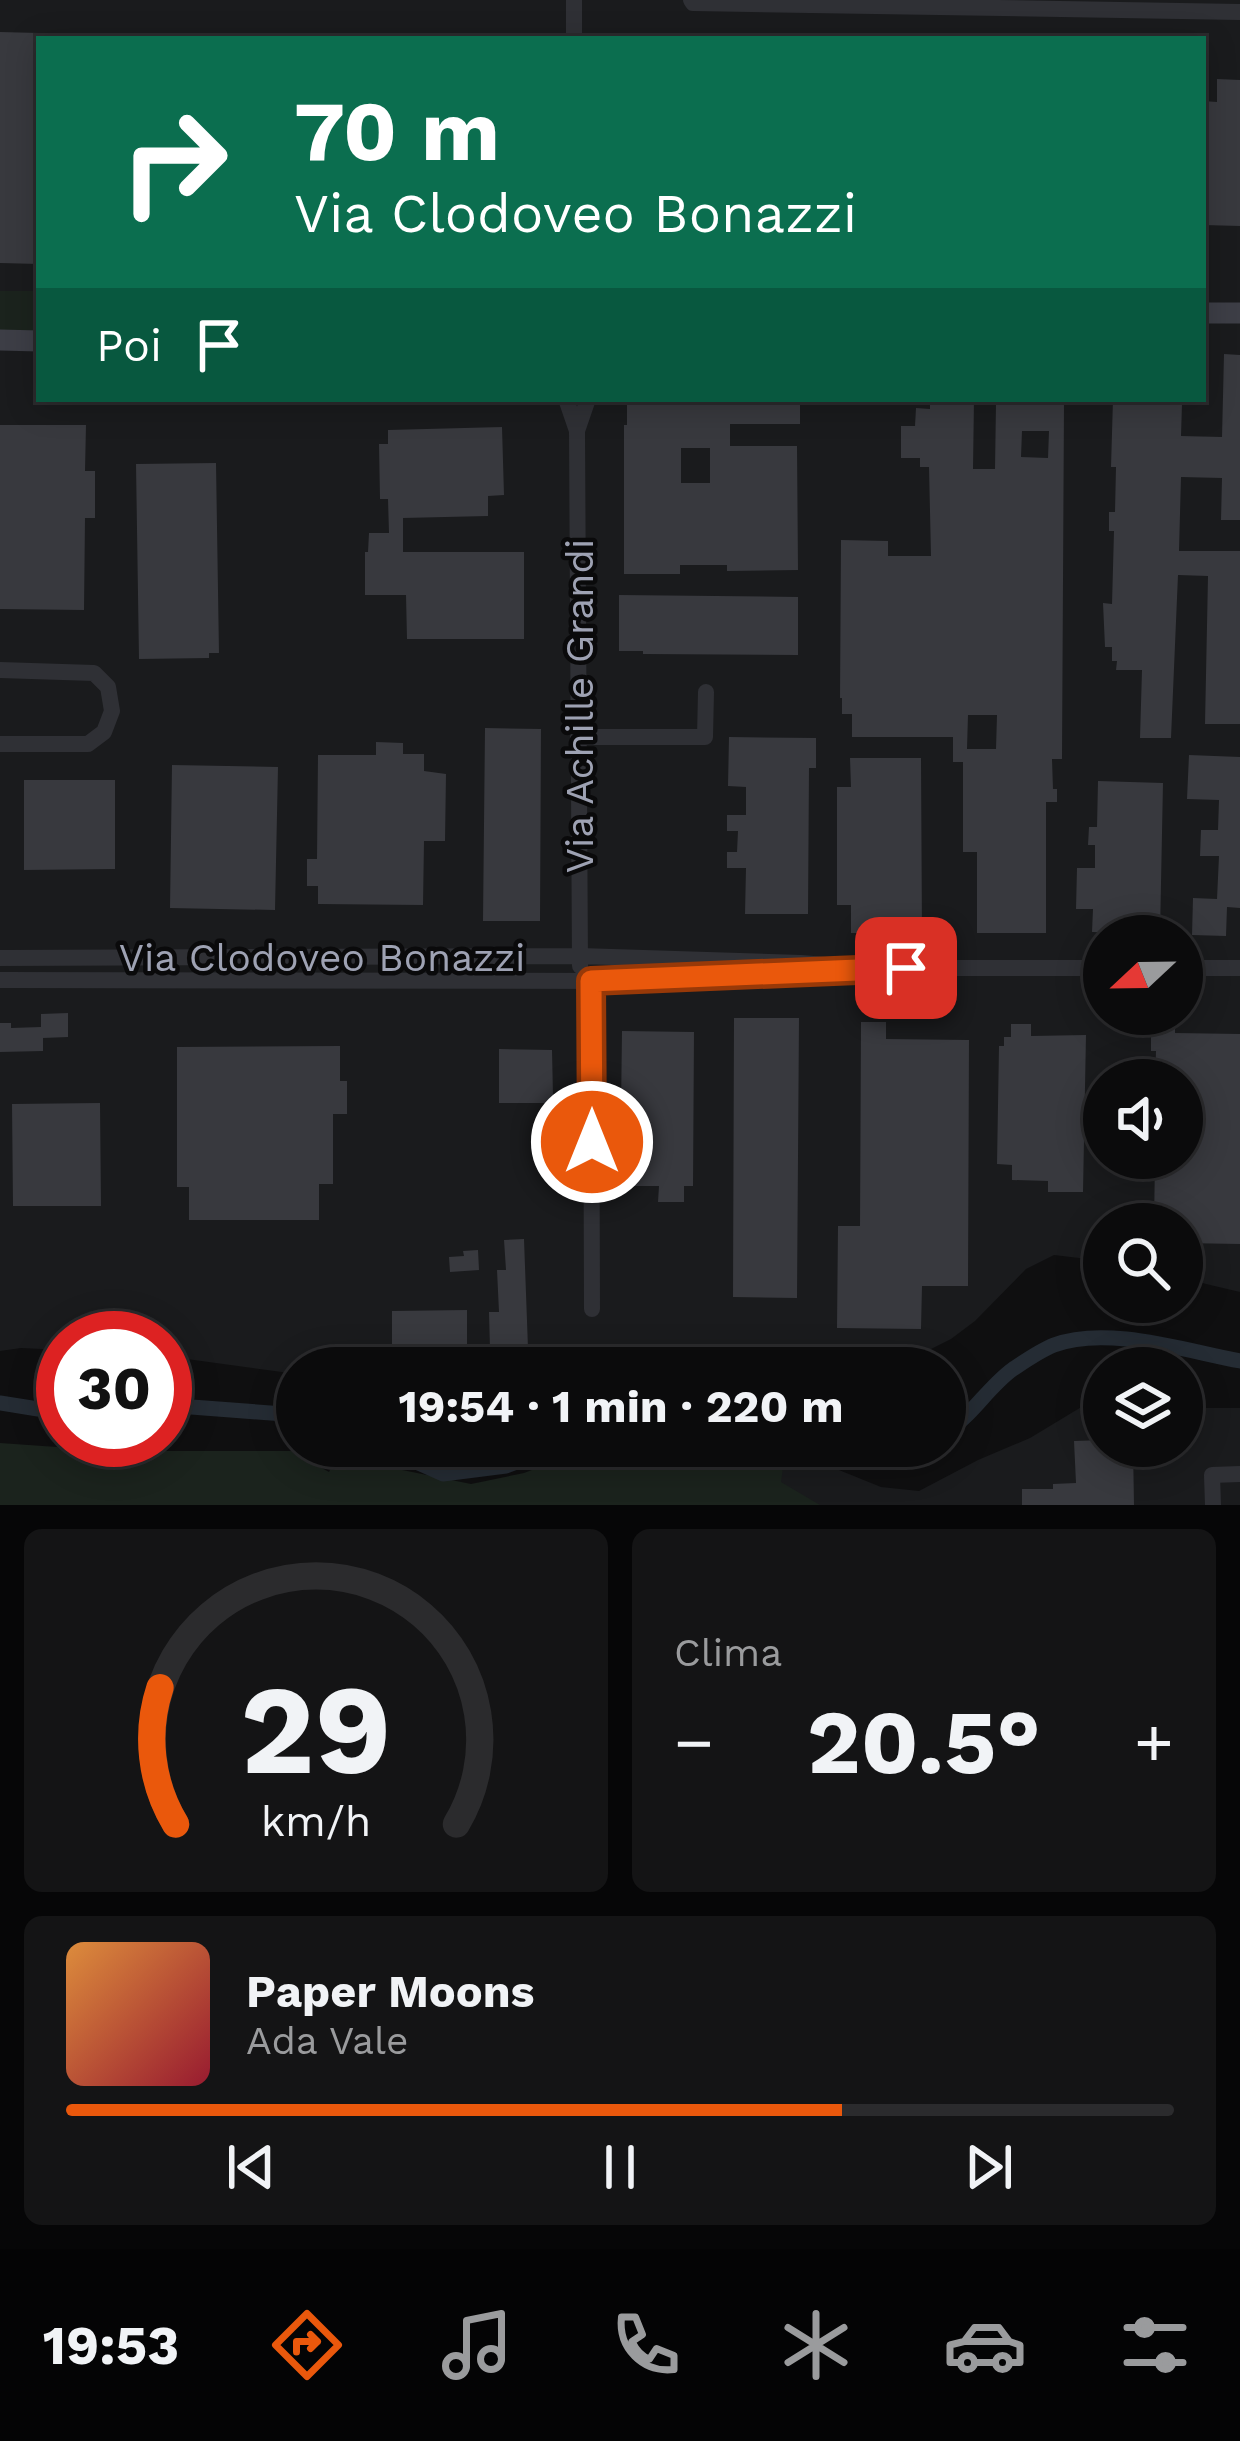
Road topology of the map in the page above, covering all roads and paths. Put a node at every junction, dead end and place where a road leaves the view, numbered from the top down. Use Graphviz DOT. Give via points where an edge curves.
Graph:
graph roads {
  1 [pos="574,0"];
  2 [pos="691,0"];
  3 [pos="774,2"];
  4 [pos="898,3"];
  5 [pos="1017,4"];
  6 [pos="1240,12"];
  7 [pos="574,36"];
  8 [pos="1240,313"];
  9 [pos="1206,314"];
  10 [pos="0,340"];
  11 [pos="36,340"];
  12 [pos="577,402"];
  13 [pos="0,670"];
  14 [pos="706,692"];
  15 [pos="578,736"];
  16 [pos="0,745"];
  17 [pos="580,956"];
  18 [pos="0,958"];
  19 [pos="861,968"];
  20 [pos="1083,968"];
  21 [pos="1203,968"];
  22 [pos="1240,968"];
  23 [pos="0,980"];
  24 [pos="585,981"];
  25 [pos="592,1309"];
  26 [pos="1240,1474"];
  27 [pos="1213,1505"];
  1 -- 7 [label="street"];
  2 -- 3 [label="street"];
  3 -- 4 [label="street"];
  4 -- 5 [label="street"];
  5 -- 6 [label="street"];
  8 -- 9 [label="main road"];
  10 -- 11 [label="main road"];
  12 -- 15 [label="street, Via Achille Grandi"];
  13 -- 16 [label="street" via="94,673 108,687 112,712 88,744"];
  14 -- 15 [label="street" via="705,737"];
  15 -- 17 [label="street, Via Achille Grandi"];
  17 -- 18 [label="street, Via Clodoveo Bonazzi"];
  17 -- 19 [label="street, Via Clodoveo Bonazzi"];
  17 -- 24 [label="street, Via Achille Grandi"];
  19 -- 20 [label="street, Via Clodoveo Bonazzi"];
  19 -- 24 [label="street, Via Clodoveo Bonazzi"];
  21 -- 22 [label="street"];
  23 -- 24 [label="street, Via Clodoveo Bonazzi"];
  24 -- 25 [label="street"];
  26 -- 27 [label="street" via="1212,1475"];
}
